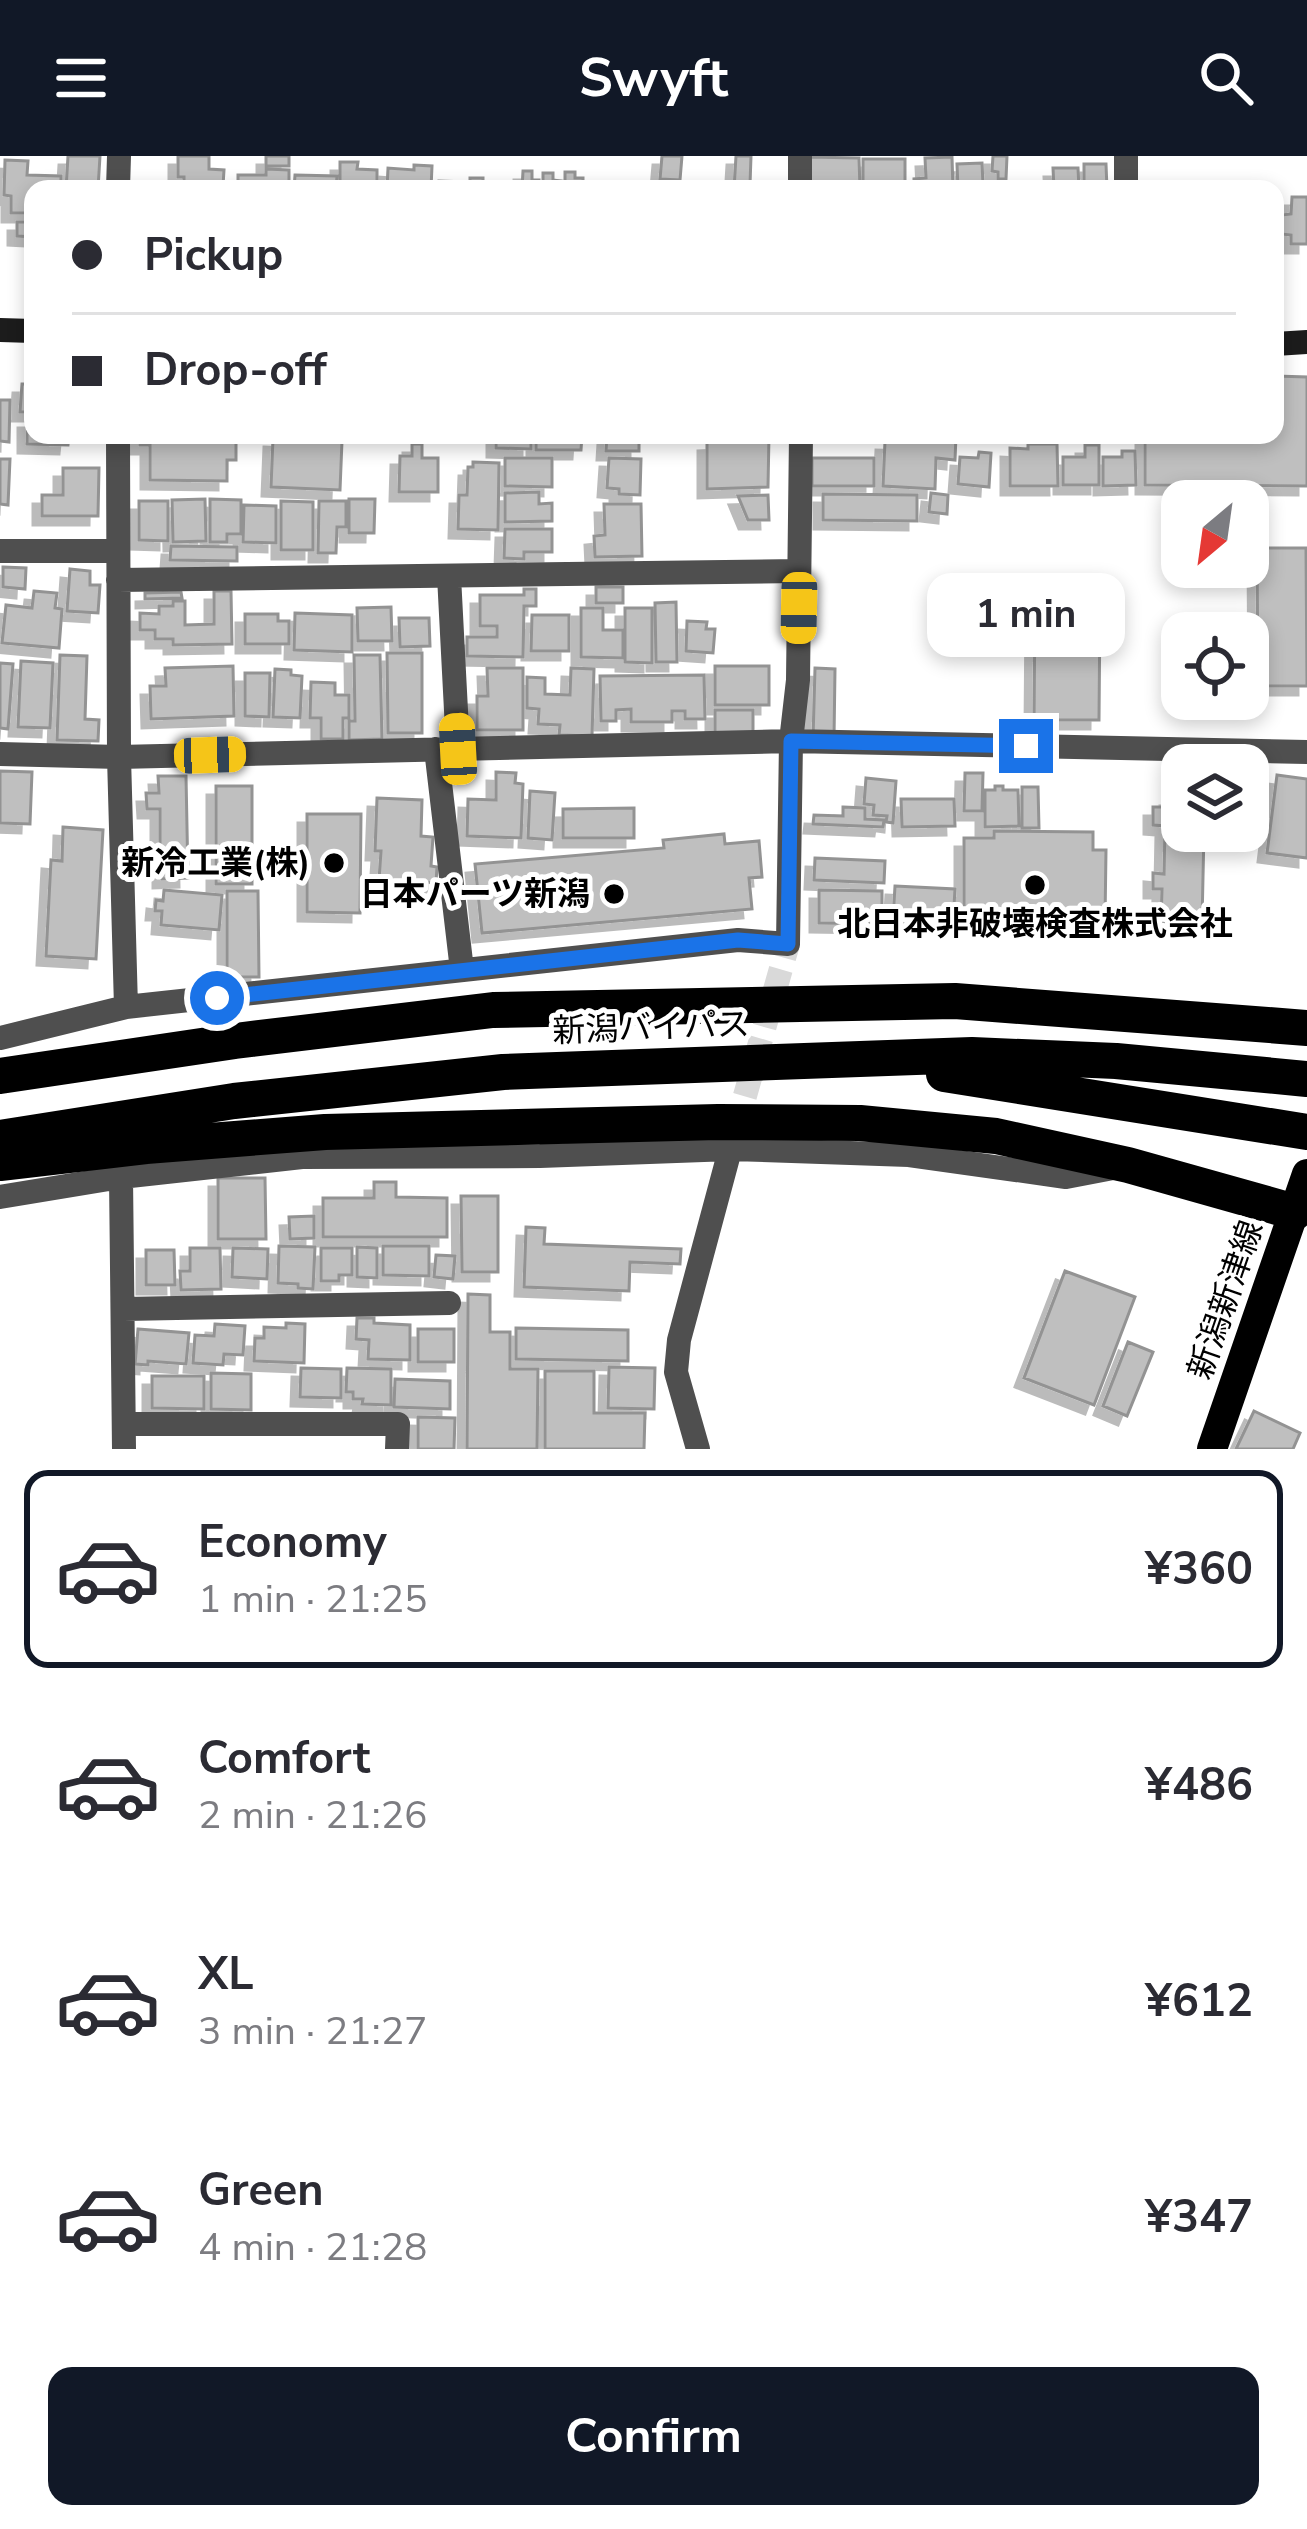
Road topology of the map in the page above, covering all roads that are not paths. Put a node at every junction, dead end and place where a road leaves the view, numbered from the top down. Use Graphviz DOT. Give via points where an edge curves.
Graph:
graph roads {
  1 [pos="118,444"];
  2 [pos="801,444"];
  3 [pos="118,550"];
  4 [pos="0,551"];
  5 [pos="799,571"];
  6 [pos="449,576"];
  7 [pos="118,580"];
  8 [pos="791,741"];
  9 [pos="447,749"];
  10 [pos="1307,752"];
  11 [pos="0,754"];
  12 [pos="119,757"];
  13 [pos="462,970"];
  14 [pos="126,1007"];
  15 [pos="1307,1028"];
  16 [pos="0,1038"];
  17 [pos="858,1060"];
  18 [pos="0,1076"];
  19 [pos="1301,1078"];
  20 [pos="1292,1129"];
  21 [pos="0,1138"];
  22 [pos="732,1144"];
  23 [pos="0,1163"];
  24 [pos="1127,1165"];
  25 [pos="1307,1174"];
  26 [pos="121,1177"];
  27 [pos="0,1198"];
  28 [pos="1301,1213"];
  29 [pos="448,1303"];
  30 [pos="124,1309"];
  31 [pos="125,1437"];
  32 [pos="397,1449"];
  33 [pos="698,1449"];
  34 [pos="1212,1449"];
  1 -- 3 [label="street"];
  2 -- 5 [label="street"];
  3 -- 4 [label="street"];
  3 -- 7 [label="street"];
  5 -- 6 [label="street"];
  5 -- 8 [label="street"];
  6 -- 7 [label="street"];
  6 -- 9 [label="street"];
  7 -- 12 [label="street"];
  8 -- 9 [label="street"];
  8 -- 10 [label="street"];
  8 -- 13 [label="street" via="788,944 738,940"];
  9 -- 12 [label="street"];
  9 -- 13 [label="street"];
  11 -- 12 [label="street"];
  12 -- 14 [label="street"];
  13 -- 14 [label="street"];
  14 -- 16 [label="street"];
  15 -- 18 [label="highway, 新潟バイパス" via="956,1000 493,1010"];
  17 -- 19 [label="highway, 新潟バイパス" via="972,1055"];
  17 -- 20 [label="highway"];
  17 -- 21 [label="highway, 新潟バイパス" via="503,1072 234,1101"];
  22 -- 24 [label="street" via="909,1155 1066,1178"];
  22 -- 26 [label="street" via="540,1156 302,1157"];
  22 -- 33 [label="street" via="679,1340 676,1372"];
  23 -- 24 [label="highway" via="325,1132 718,1122 860,1123 996,1136"];
  24 -- 28 [label="highway"];
  25 -- 28 [label="main road, 新潟新津線"];
  26 -- 27 [label="street"];
  26 -- 30 [label="street"];
  28 -- 34 [label="main road, 新潟新津線"];
  29 -- 30 [label="street"];
  30 -- 31 [label="street"];
  31 -- 32 [label="street" via="398,1424"];
}
